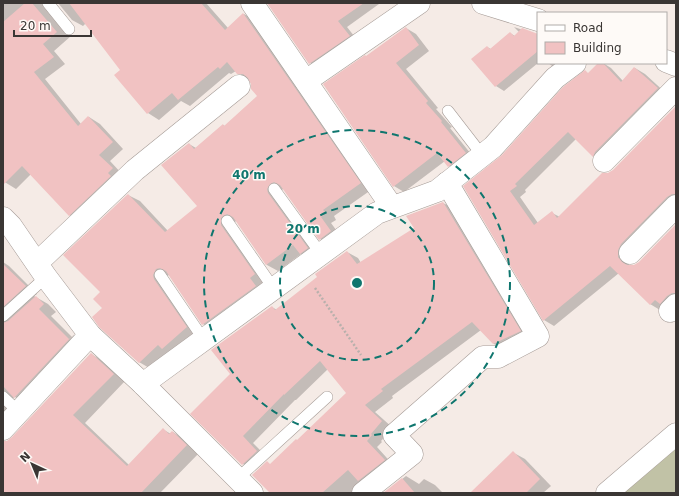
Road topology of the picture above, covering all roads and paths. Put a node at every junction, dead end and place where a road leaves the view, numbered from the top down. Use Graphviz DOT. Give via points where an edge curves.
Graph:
graph roads {
  1 [pos="48,3"];
  2 [pos="252,3"];
  3 [pos="419,3"];
  4 [pos="483,3"];
  5 [pos="537,20"];
  6 [pos="69,29"];
  7 [pos="574,64"];
  8 [pos="306,81"];
  9 [pos="239,86"];
  10 [pos="676,88"];
  11 [pos="448,111"];
  12 [pos="482,155"];
  13 [pos="604,161"];
  14 [pos="447,183"];
  15 [pos="274,189"];
  16 [pos="676,206"];
  17 [pos="392,207"];
  18 [pos="227,221"];
  19 [pos="6,226"];
  20 [pos="321,254"];
  21 [pos="630,254"];
  22 [pos="301,268"];
  23 [pos="42,270"];
  24 [pos="160,275"];
  25 [pos="274,289"];
  26 [pos="3,316"];
  27 [pos="90,335"];
  28 [pos="204,340"];
  29 [pos="361,355"];
  30 [pos="143,384"];
  31 [pos="3,397"];
  32 [pos="327,397"];
  33 [pos="19,412"];
  34 [pos="3,429"];
  35 [pos="676,434"];
  36 [pos="244,486"];
  37 [pos="363,493"];
  38 [pos="607,493"];
  1 -- 6 [label="lane"];
  2 -- 8 [label="street"];
  3 -- 8 [label="street"];
  4 -- 5 [label="street"];
  7 -- 12 [label="street" via="555,78 493,147"];
  8 -- 17 [label="street"];
  9 -- 23 [label="street" via="134,170"];
  10 -- 13 [label="street"];
  11 -- 12 [label="lane"];
  12 -- 14 [label="street"];
  14 -- 17 [label="street" via="437,191"];
  14 -- 37 [label="street" via="538,336 498,357 483,357 394,435 412,454"];
  15 -- 20 [label="lane"];
  16 -- 21 [label="street"];
  17 -- 20 [label="street" via="377,213"];
  18 -- 25 [label="lane"];
  19 -- 23 [label="street"];
  20 -- 22 [label="street"];
  22 -- 25 [label="street"];
  22 -- 29 [label="path"];
  23 -- 26 [label="lane"];
  23 -- 27 [label="street"];
  24 -- 28 [label="lane"];
  25 -- 28 [label="street"];
  27 -- 30 [label="street"];
  27 -- 33 [label="street"];
  28 -- 30 [label="street"];
  30 -- 36 [label="street"];
  31 -- 33 [label="lane"];
  32 -- 36 [label="lane"];
  33 -- 34 [label="street"];
  35 -- 38 [label="street"];
}
